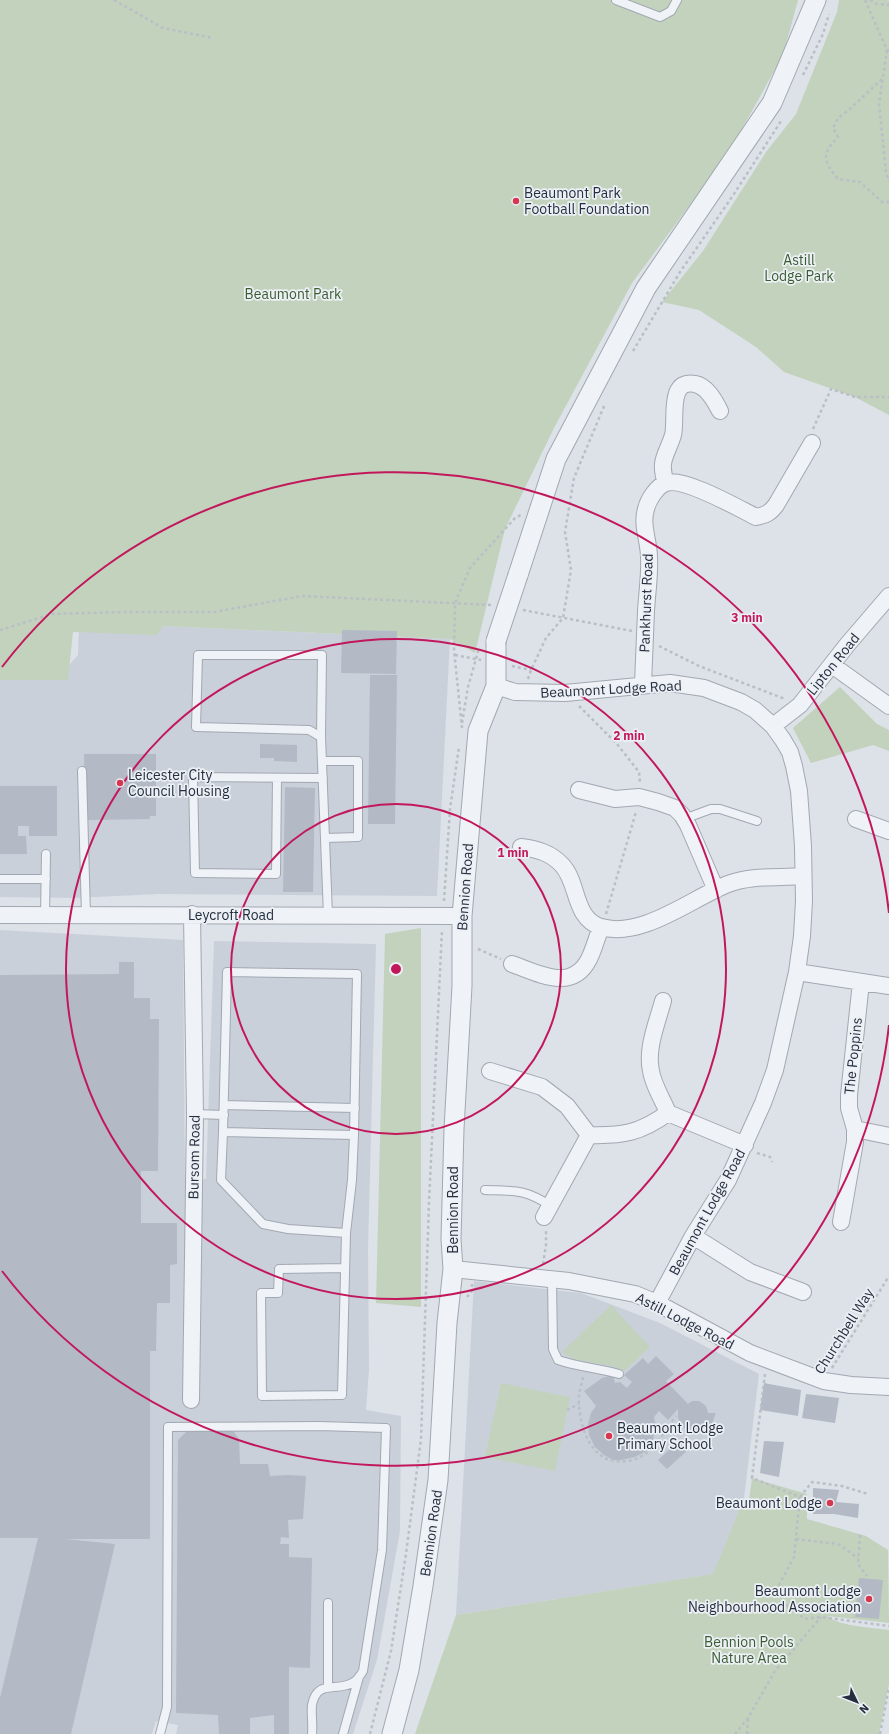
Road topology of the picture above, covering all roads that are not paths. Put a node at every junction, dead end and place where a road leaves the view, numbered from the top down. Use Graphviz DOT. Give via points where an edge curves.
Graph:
graph roads {
  1 [pos="616,0"];
  2 [pos="677,0"];
  3 [pos="824,3"];
  4 [pos="720,411"];
  5 [pos="812,443"];
  6 [pos="666,483"];
  7 [pos="889,596"];
  8 [pos="832,665"];
  9 [pos="643,684"];
  10 [pos="496,686"];
  11 [pos="889,706"];
  12 [pos="773,726"];
  13 [pos="321,737"];
  14 [pos="322,761"];
  15 [pos="82,771"];
  16 [pos="277,778"];
  17 [pos="323,778"];
  18 [pos="579,790"];
  19 [pos="684,819"];
  20 [pos="856,819"];
  21 [pos="757,820"];
  22 [pos="889,831"];
  23 [pos="325,838"];
  24 [pos="521,847"];
  25 [pos="46,854"];
  26 [pos="803,876"];
  27 [pos="0,879"];
  28 [pos="46,879"];
  29 [pos="716,890"];
  30 [pos="192,914"];
  31 [pos="0,915"];
  32 [pos="45,915"];
  33 [pos="86,915"];
  34 [pos="328,915"];
  35 [pos="462,916"];
  36 [pos="601,927"];
  37 [pos="512,964"];
  38 [pos="797,972"];
  39 [pos="861,982"];
  40 [pos="889,986"];
  41 [pos="663,1001"];
  42 [pos="490,1071"];
  43 [pos="224,1105"];
  44 [pos="355,1108"];
  45 [pos="195,1114"];
  46 [pos="668,1114"];
  47 [pos="224,1115"];
  48 [pos="855,1129"];
  49 [pos="223,1132"];
  50 [pos="354,1135"];
  51 [pos="589,1135"];
  52 [pos="889,1136"];
  53 [pos="745,1145"];
  54 [pos="485,1190"];
  55 [pos="548,1211"];
  56 [pos="841,1222"];
  57 [pos="346,1233"];
  58 [pos="693,1236"];
  59 [pos="345,1268"];
  60 [pos="453,1269"];
  61 [pos="546,1279"];
  62 [pos="803,1292"];
  63 [pos="657,1303"];
  64 [pos="619,1374"];
  65 [pos="889,1387"];
  66 [pos="191,1400"];
  67 [pos="328,1603"];
  68 [pos="359,1677"];
  69 [pos="328,1687"];
  70 [pos="160,1734"];
  71 [pos="312,1734"];
  72 [pos="343,1734"];
  73 [pos="392,1734"];
  1 -- 2 [label="lane" via="660,17 671,10"];
  3 -- 10 [label="street, bridge" via="772,102 646,288 556,459 518,575 488,643"];
  4 -- 6 [label="street" via="704,388 696,384 687,384 679,389 675,400 673,435 663,464"];
  5 -- 6 [label="street" via="776,505 764,516 756,517 682,483"];
  6 -- 9 [label="street, Pankhurst Road" via="651,497 644,516 649,557"];
  7 -- 8 [label="street, Lipton Road"];
  8 -- 11 [label="street"];
  8 -- 12 [label="street, Lipton Road" via="800,705"];
  9 -- 10 [label="street, Beaumont Lodge Road" via="592,692 565,693 515,692"];
  9 -- 12 [label="street, Beaumont Lodge Road" via="670,683 704,688 741,702"];
  10 -- 35 [label="street, Bennion Road" via="467,731"];
  12 -- 26 [label="street, Beaumont Lodge Road" via="790,752 799,791"];
  13 -- 13 [label="lane" via="308,730 196,727 198,655 322,655"];
  13 -- 14 [label="lane"];
  14 -- 17 [label="lane"];
  14 -- 23 [label="lane" via="358,761 358,837"];
  15 -- 33 [label="lane"];
  16 -- 16 [label="lane" via="276,874 195,873 193,777"];
  16 -- 17 [label="lane"];
  17 -- 23 [label="lane"];
  18 -- 19 [label="street" via="615,799 639,797 675,808"];
  19 -- 21 [label="lane" via="712,809 720,809"];
  19 -- 29 [label="street"];
  20 -- 22 [label="street"];
  23 -- 34 [label="lane"];
  24 -- 36 [label="street" via="537,850 563,865 586,917"];
  25 -- 28 [label="lane"];
  26 -- 29 [label="street" via="750,879"];
  26 -- 38 [label="street, Beaumont Lodge Road" via="802,936"];
  27 -- 28 [label="lane"];
  28 -- 32 [label="lane"];
  29 -- 36 [label="street" via="675,912 649,922 628,928"];
  30 -- 33 [label="street, Leycroft Road"];
  30 -- 34 [label="street, Leycroft Road"];
  30 -- 45 [label="street, Bursom Road"];
  31 -- 32 [label="street, Leycroft Road"];
  32 -- 33 [label="street, Leycroft Road"];
  34 -- 35 [label="street, Leycroft Road"];
  35 -- 60 [label="street, Bennion Road" via="462,986 451,1237"];
  36 -- 37 [label="street" via="589,960 582,969 564,979 553,978"];
  38 -- 39 [label="street"];
  38 -- 53 [label="street, Beaumont Lodge Road" via="774,1070"];
  39 -- 40 [label="street"];
  39 -- 48 [label="street, The Poppins" via="849,1095 849,1108"];
  41 -- 46 [label="street" via="649,1062"];
  42 -- 51 [label="street" via="542,1087 567,1106"];
  43 -- 44 [label="lane"];
  43 -- 44 [label="lane" via="227,972 357,974"];
  43 -- 47 [label="lane"];
  44 -- 50 [label="lane"];
  45 -- 47 [label="lane"];
  45 -- 66 [label="street, Bursom Road"];
  46 -- 51 [label="street" via="640,1130"];
  46 -- 53 [label="street"];
  47 -- 49 [label="lane"];
  48 -- 52 [label="street"];
  48 -- 56 [label="street, The Poppins"];
  49 -- 50 [label="lane"];
  49 -- 57 [label="lane" via="222,1180 263,1224 288,1229"];
  50 -- 57 [label="lane"];
  51 -- 55 [label="street"];
  53 -- 58 [label="street, Beaumont Lodge Road" via="728,1180"];
  54 -- 55 [label="lane" via="521,1191 536,1196"];
  57 -- 59 [label="lane"];
  58 -- 62 [label="street" via="750,1272"];
  58 -- 63 [label="street, Beaumont Lodge Road"];
  59 -- 59 [label="lane" via="342,1395 262,1396 261,1293 278,1293 279,1268"];
  60 -- 61 [label="street, Astill Lodge Road"];
  60 -- 73 [label="street, Bennion Road" via="447,1323 438,1480 424,1586 410,1662"];
  61 -- 63 [label="street, Astill Lodge Road" via="635,1294"];
  61 -- 64 [label="lane" via="553,1349 558,1360"];
  63 -- 65 [label="street, Astill Lodge Road" via="749,1353 824,1381"];
  67 -- 69 [label="lane"];
  68 -- 69 [label="lane" via="352,1684"];
  68 -- 70 [label="lane" via="363,1672 382,1550 386,1428 168,1427 167,1707"];
  68 -- 72 [label="lane"];
  69 -- 71 [label="lane" via="315,1696 312,1706"];
}
